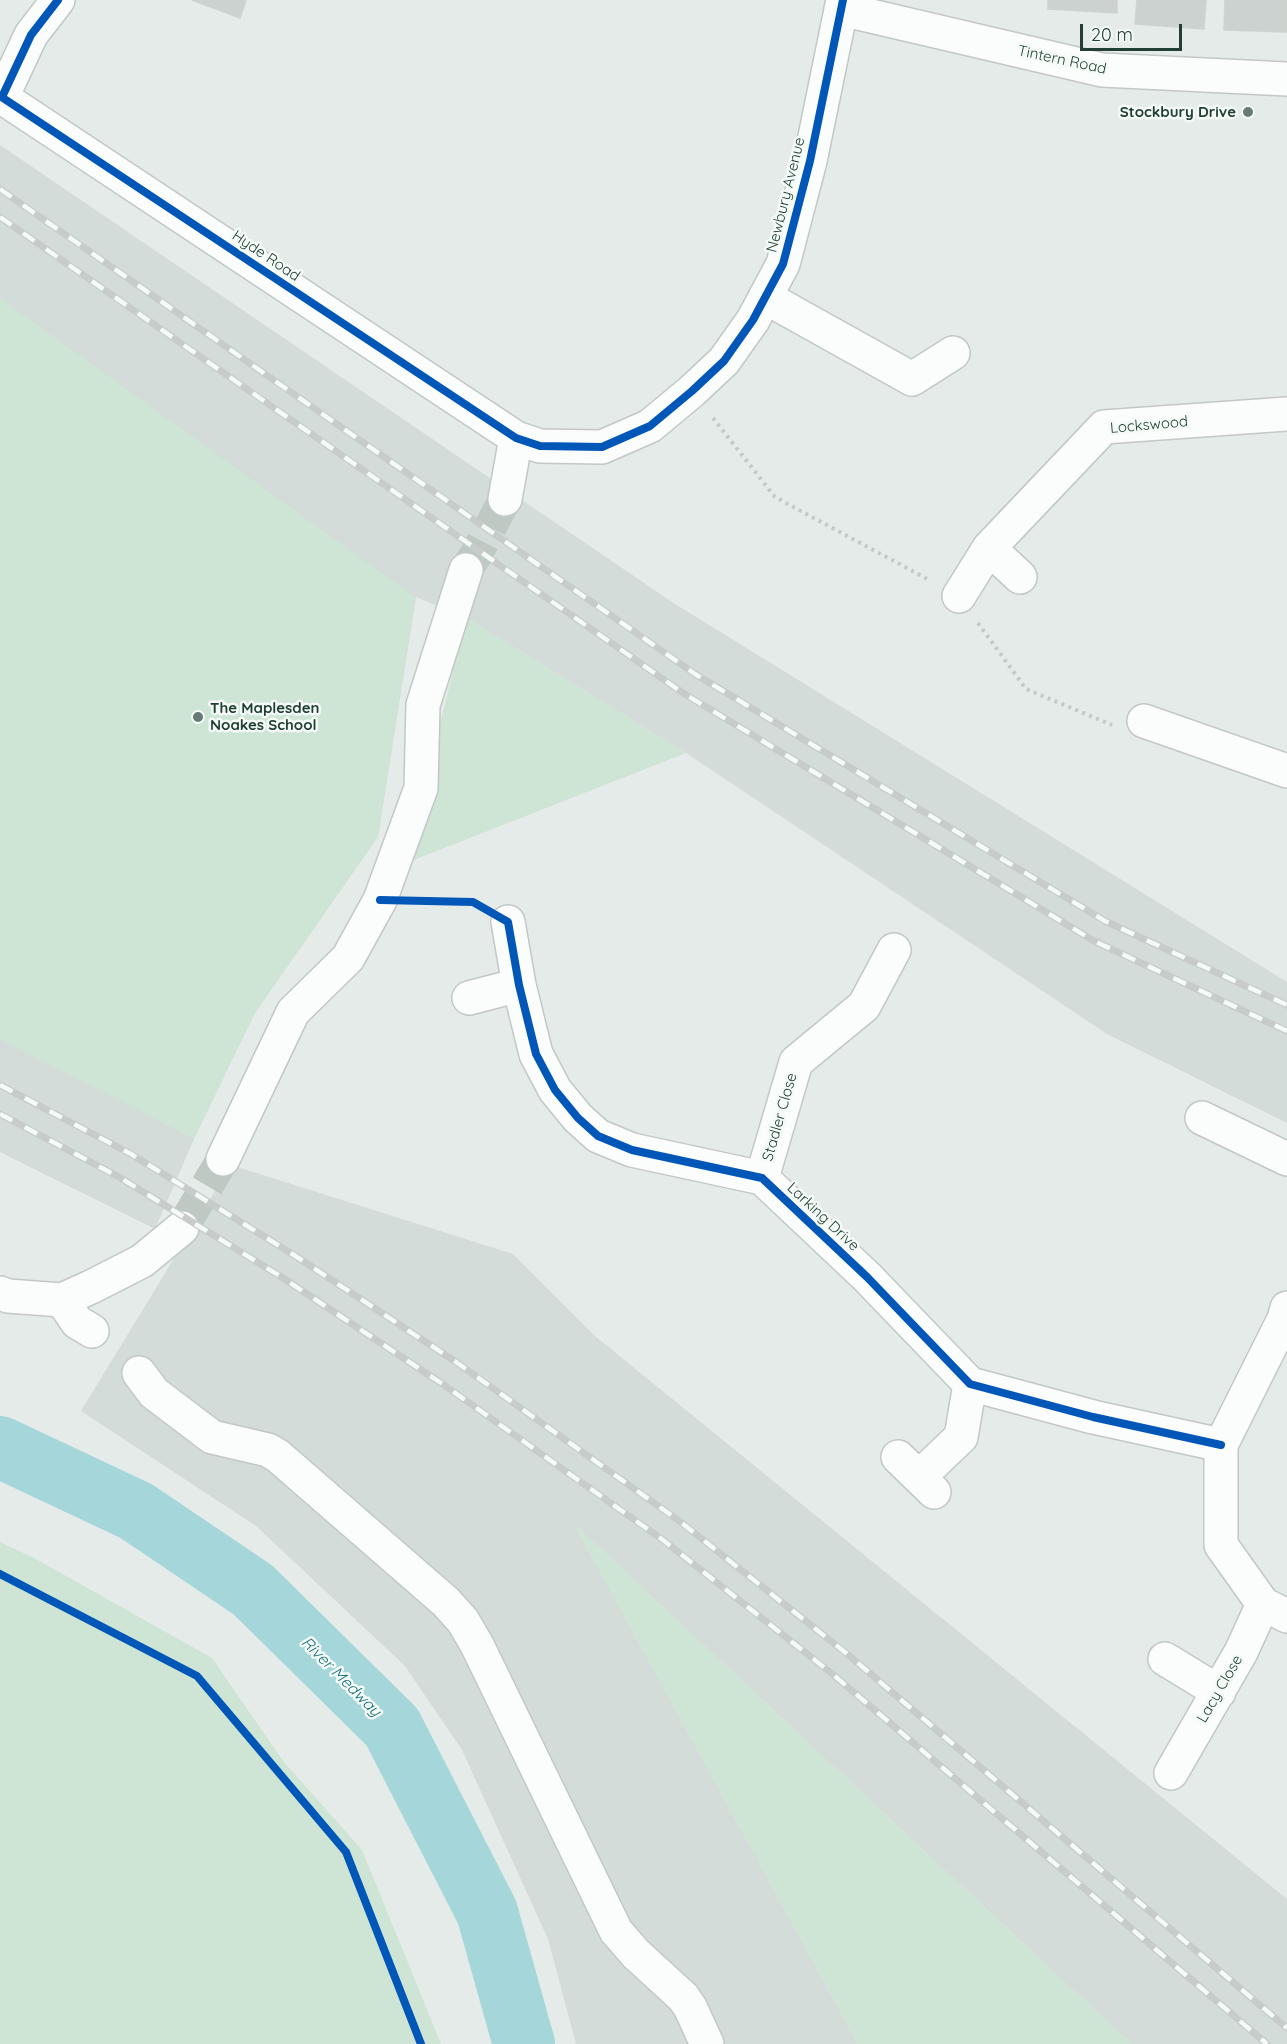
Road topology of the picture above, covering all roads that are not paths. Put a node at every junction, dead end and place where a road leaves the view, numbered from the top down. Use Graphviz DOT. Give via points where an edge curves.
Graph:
graph roads {
  1 [pos="58,0"];
  2 [pos="842,4"];
  3 [pos="1287,79"];
  4 [pos="1,97"];
  5 [pos="765,297"];
  6 [pos="953,353"];
  7 [pos="1287,414"];
  8 [pos="516,438"];
  9 [pos="505,499"];
  10 [pos="989,548"];
  11 [pos="466,570"];
  12 [pos="1020,577"];
  13 [pos="959,596"];
  14 [pos="1144,721"];
  15 [pos="1287,771"];
  16 [pos="508,922"];
  17 [pos="894,950"];
  18 [pos="519,985"];
  19 [pos="469,998"];
  20 [pos="1202,1118"];
  21 [pos="223,1159"];
  22 [pos="1287,1159"];
  23 [pos="762,1178"];
  24 [pos="182,1228"];
  25 [pos="0,1293"];
  26 [pos="62,1300"];
  27 [pos="1287,1308"];
  28 [pos="92,1331"];
  29 [pos="139,1373"];
  30 [pos="970,1384"];
  31 [pos="1221,1445"];
  32 [pos="917,1475"];
  33 [pos="1275,1610"];
  34 [pos="1165,1659"];
  35 [pos="1219,1692"];
  36 [pos="1171,1773"];
  37 [pos="706,2044"];
  1 -- 4 [label="street" via="31,35"];
  2 -- 3 [label="street, Tintern Road" via="1102,70"];
  2 -- 5 [label="street, Newbury Avenue" via="810,161 783,264"];
  4 -- 8 [label="street, Hyde Road"];
  5 -- 6 [label="street" via="912,379"];
  5 -- 8 [label="street, Newbury Avenue" via="724,361 650,426 602,447 540,446"];
  7 -- 10 [label="street, Lockswood" via="1104,428"];
  8 -- 9 [label="street"];
  10 -- 12 [label="street"];
  10 -- 13 [label="street, Lockswood"];
  11 -- 21 [label="street" via="423,705 421,788 380,900 348,958 293,1012"];
  14 -- 15 [label="street"];
  16 -- 18 [label="street"];
  17 -- 23 [label="street, Stadler Close" via="864,1006 796,1062"];
  18 -- 19 [label="street"];
  18 -- 23 [label="street" via="536,1054 555,1090 598,1136 632,1150"];
  20 -- 22 [label="street"];
  23 -- 30 [label="street, Larking Drive" via="867,1277"];
  24 -- 26 [label="street" via="142,1261"];
  25 -- 26 [label="street"];
  26 -- 28 [label="street" via="78,1322"];
  27 -- 31 [label="street"];
  29 -- 37 [label="street" via="154,1393 212,1437 278,1456 463,1621 616,1931 683,1997"];
  30 -- 31 [label="street" via="1093,1417"];
  30 -- 32 [label="street" via="961,1437"];
  31 -- 33 [label="street" via="1221,1545"];
  33 -- 35 [label="street, Lacy Close" via="1241,1652"];
  34 -- 35 [label="street"];
  35 -- 36 [label="street, Lacy Close"];
}
